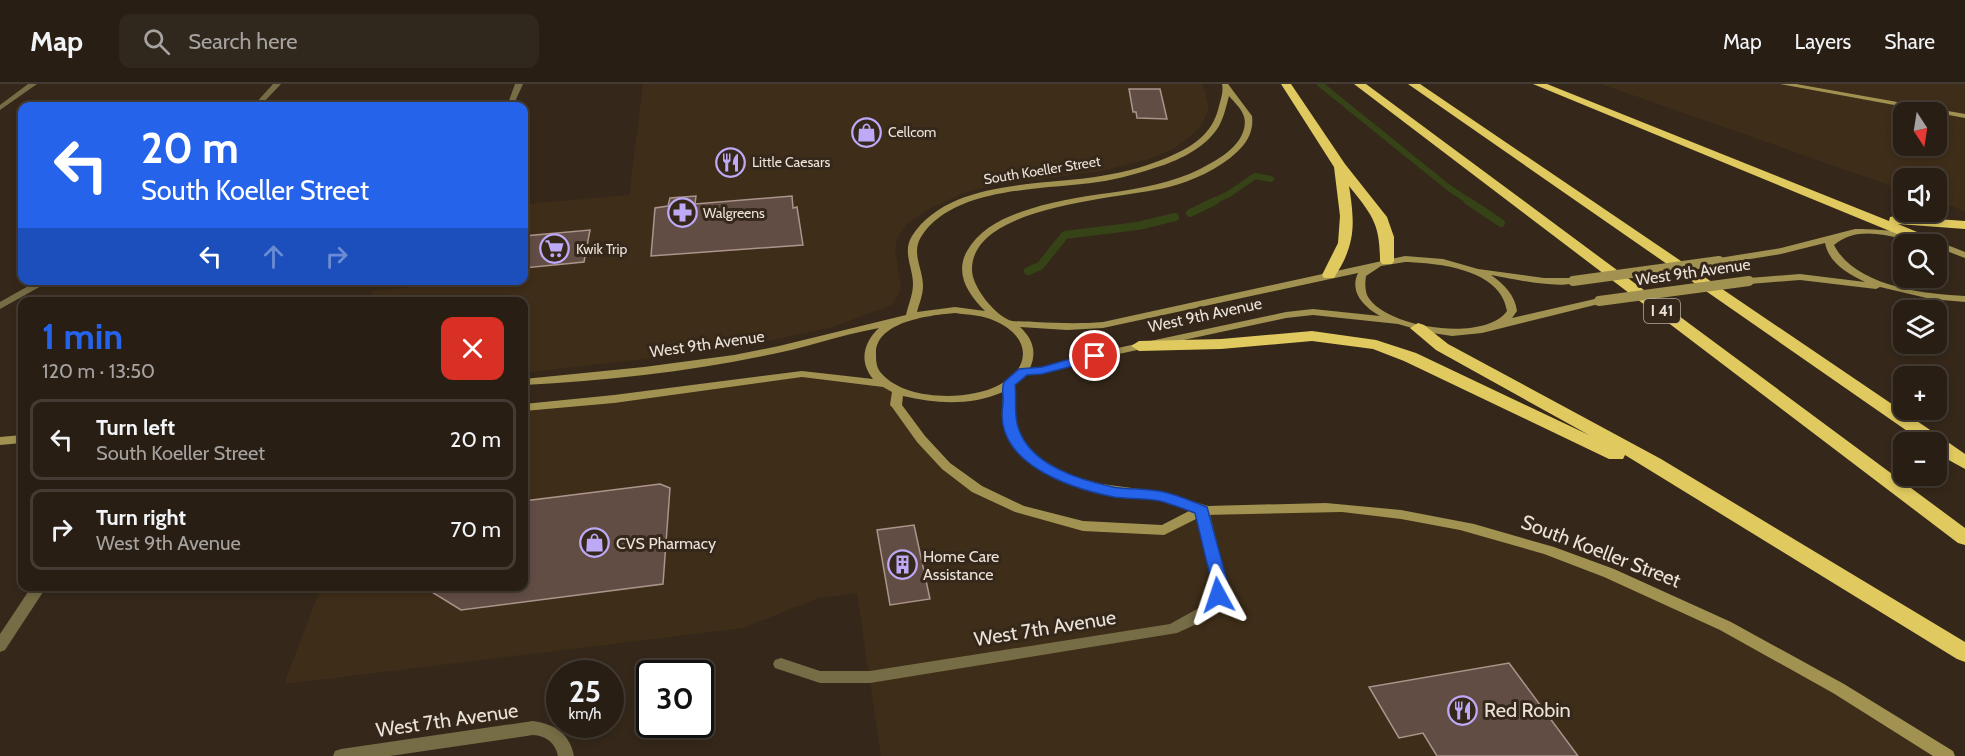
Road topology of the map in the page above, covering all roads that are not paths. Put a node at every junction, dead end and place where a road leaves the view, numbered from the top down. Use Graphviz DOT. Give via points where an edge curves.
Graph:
graph roads {
  1 [pos="33,84"];
  2 [pos="277,84"];
  3 [pos="519,84"];
  4 [pos="1286,84"];
  5 [pos="1359,84"];
  6 [pos="1413,84"];
  7 [pos="1538,84"];
  8 [pos="1784,84"];
  9 [pos="1226,87"];
  10 [pos="260,102"];
  11 [pos="512,102"];
  12 [pos="0,108"];
  13 [pos="1965,116"];
  14 [pos="1340,166"];
  15 [pos="1861,213"];
  16 [pos="1965,225"];
  17 [pos="1910,234"];
  18 [pos="1893,235"];
  19 [pos="1834,238"];
  20 [pos="1947,244"];
  21 [pos="1965,245"];
  22 [pos="1947,248"];
  23 [pos="1965,255"];
  24 [pos="1387,261"];
  25 [pos="1371,267"];
  26 [pos="1468,269"];
  27 [pos="1329,275"];
  28 [pos="38,285"];
  29 [pos="1892,288"];
  30 [pos="1965,299"];
  31 [pos="0,306"];
  32 [pos="911,316"];
  33 [pos="998,318"];
  34 [pos="1397,321"];
  35 [pos="893,323"];
  36 [pos="1010,324"];
  37 [pos="1500,324"];
  38 [pos="1419,328"];
  39 [pos="1139,346"];
  40 [pos="1023,372"];
  41 [pos="528,382"];
  42 [pos="1008,384"];
  43 [pos="892,387"];
  44 [pos="528,408"];
  45 [pos="1920,432"];
  46 [pos="18,439"];
  47 [pos="0,441"];
  48 [pos="1947,451"];
  49 [pos="1965,464"];
  50 [pos="1719,504"];
  51 [pos="1202,510"];
  52 [pos="1965,538"];
  53 [pos="37,591"];
  54 [pos="0,646"];
  55 [pos="1965,653"];
  56 [pos="781,664"];
  57 [pos="341,756"];
  58 [pos="566,756"];
  59 [pos="1947,756"];
  1 -- 12 [label="street"];
  2 -- 10 [label="street"];
  3 -- 11 [label="street"];
  4 -- 14 [label="highway"];
  5 -- 52 [label="highway, I 41"];
  6 -- 45 [label="highway"];
  7 -- 15 [label="highway"];
  8 -- 13 [label="main road"];
  9 -- 32 [label="main road, South Koeller Street" via="1219,121 1211,132 1174,157 1100,179 983,195 931,217 913,243 912,261 918,287"];
  9 -- 33 [label="main road, South Koeller Street" via="1246,111 1249,121 1242,141 1221,161 1175,183 1027,213 993,228 979,241 966,266 969,284"];
  14 -- 24 [label="highway" via="1380,217 1387,237"];
  14 -- 27 [label="highway" via="1347,216 1345,243"];
  15 -- 16 [label="highway" via="1917,223"];
  15 -- 17 [label="highway"];
  18 -- 19 [label="main road, West 9th Avenue" via="1869,232"];
  19 -- 26 [label="main road, West 9th Avenue, bridge" via="1781,251 1572,281"];
  19 -- 29 [label="main road" via="1829,244 1838,261 1851,271"];
  20 -- 21 [label="main road"];
  22 -- 23 [label="main road"];
  24 -- 25 [label="main road, West 9th Avenue"];
  24 -- 26 [label="main road, West 9th Avenue" via="1426,260"];
  25 -- 27 [label="main road, West 9th Avenue"];
  25 -- 34 [label="main road" via="1361,275 1358,286 1377,310"];
  26 -- 37 [label="main road" via="1508,296 1512,306 1509,316"];
  27 -- 36 [label="main road, West 9th Avenue" via="1103,325 1063,328"];
  28 -- 31 [label="street"];
  29 -- 30 [label="main road" via="1929,297"];
  29 -- 37 [label="main road, West 9th Avenue, bridge" via="1800,277 1749,281 1569,306"];
  32 -- 33 [label="main road" via="955,310"];
  32 -- 35 [label="main road"];
  33 -- 36 [label="main road"];
  34 -- 38 [label="main road, West 9th Avenue"];
  34 -- 39 [label="main road, West 9th Avenue" via="1304,313"];
  35 -- 41 [label="main road, West 9th Avenue" via="763,354"];
  35 -- 43 [label="main road" via="876,336 868,352 871,369"];
  36 -- 40 [label="main road" via="1029,346"];
  37 -- 38 [label="main road, West 9th Avenue" via="1465,333"];
  38 -- 50 [label="highway" via="1442,347"];
  39 -- 40 [label="main road, West 9th Avenue" via="1042,371"];
  39 -- 50 [label="highway" via="1312,336 1376,345 1410,357"];
  40 -- 42 [label="main road"];
  42 -- 43 [label="main road" via="984,395 955,399 925,398"];
  42 -- 51 [label="main road, South Koeller Street" via="1012,431 1024,451 1048,470 1091,487 1162,496"];
  43 -- 44 [label="main road" via="802,374"];
  43 -- 51 [label="main road, South Koeller Street" via="897,405 933,454 977,489 1020,509 1083,526 1153,530 1164,530"];
  46 -- 47 [label="main road"];
  48 -- 49 [label="highway"];
  50 -- 55 [label="highway"];
  51 -- 56 [label="street, West 7th Avenue" via="1220,584 1218,595 1201,616 1172,629 870,676 820,677"];
  51 -- 59 [label="main road, South Koeller Street" via="1370,510 1485,531 1538,547 1664,596 1748,637"];
  53 -- 54 [label="street"];
  57 -- 58 [label="street, West 7th Avenue" via="533,728 557,736 564,744"];
}
